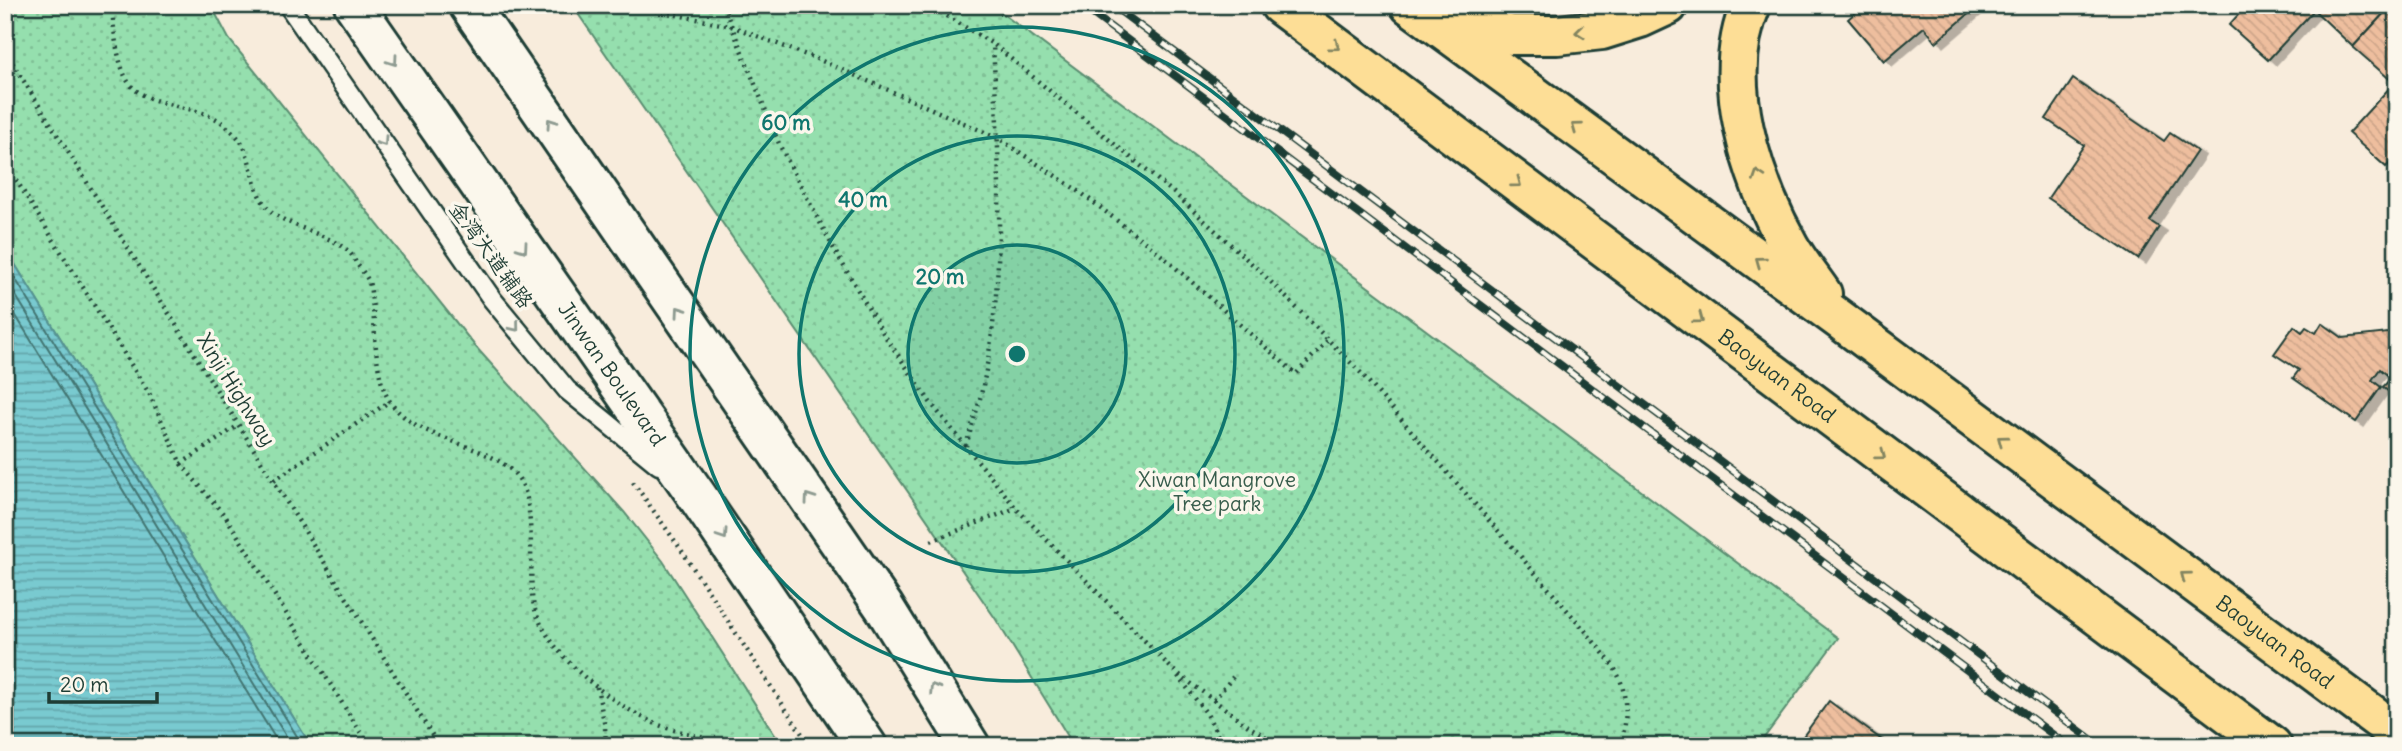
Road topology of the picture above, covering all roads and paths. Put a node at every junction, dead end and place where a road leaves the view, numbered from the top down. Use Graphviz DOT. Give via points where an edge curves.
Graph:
graph roads {
  1 [pos="112,5"];
  2 [pos="288,5"];
  3 [pos="354,5"];
  4 [pos="470,5"];
  5 [pos="628,5"];
  6 [pos="723,5"];
  7 [pos="929,5"];
  8 [pos="1280,5"];
  9 [pos="1412,5"];
  10 [pos="1668,5"];
  11 [pos="1751,5"];
  12 [pos="731,26"];
  13 [pos="993,44"];
  14 [pos="5,51"];
  15 [pos="998,138"];
  16 [pos="5,162"];
  17 [pos="1839,319"];
  18 [pos="1328,340"];
  19 [pos="390,401"];
  20 [pos="239,425"];
  21 [pos="966,446"];
  22 [pos="181,464"];
  23 [pos="274,480"];
  24 [pos="632,480"];
  25 [pos="696,496"];
  26 [pos="1016,508"];
  27 [pos="931,541"];
  28 [pos="1173,670"];
  29 [pos="1233,677"];
  30 [pos="597,687"];
  31 [pos="1214,700"];
  32 [pos="2397,733"];
  33 [pos="707,737"];
  34 [pos="369,746"];
  35 [pos="439,746"];
  36 [pos="606,746"];
  37 [pos="663,746"];
  38 [pos="722,746"];
  39 [pos="810,746"];
  40 [pos="867,746"];
  41 [pos="970,746"];
  42 [pos="1223,746"];
  43 [pos="1282,746"];
  44 [pos="1618,746"];
  45 [pos="2272,746"];
  1 -- 19 [label="path" via="113,27 129,83 146,97 200,111 222,122 240,140 253,183 275,216 349,251 369,282 381,383"];
  2 -- 25 [label="lane, 金湾大道辅路, one-way" via="492,299 567,390"];
  3 -- 25 [label="main road, Jinwan Boulevard, one-way"];
  41 -- 4 [label="main road, one-way" via="884,607"];
  5 -- 12 [label="path"];
  6 -- 12 [label="path"];
  7 -- 13 [label="path"];
  8 -- 45 [label="main road, Baoyuan Road, one-way"];
  10 -- 9 [label="main road, one-way" via="1602,30 1557,34 1511,34"];
  17 -- 9 [label="main road, Baoyuan Road, one-way"];
  17 -- 11 [label="main road, one-way" via="1790,247 1749,147 1737,86 1738,56"];
  12 -- 15 [label="path"];
  12 -- 21 [label="path" via="780,146 835,251 883,333"];
  13 -- 15 [label="path"];
  13 -- 18 [label="path" via="1175,194"];
  14 -- 20 [label="path, Xinji Highway"];
  15 -- 18 [label="path" via="1080,192 1159,253 1296,374"];
  15 -- 21 [label="path" via="997,267 991,335"];
  16 -- 22 [label="path" via="149,395"];
  32 -- 17 [label="main road, Baoyuan Road, one-way"];
  18 -- 44 [label="path" via="1578,623 1619,676 1626,709"];
  19 -- 23 [label="path"];
  19 -- 30 [label="path" via="428,432 502,463 522,484 529,512 533,603 553,647"];
  20 -- 22 [label="path"];
  20 -- 23 [label="path, Xinji Highway"];
  21 -- 26 [label="path"];
  22 -- 34 [label="path" via="226,517"];
  23 -- 35 [label="path, Xinji Highway"];
  24 -- 39 [label="path"];
  25 -- 40 [label="main road, Jinwan Boulevard, one-way"];
  26 -- 27 [label="path"];
  26 -- 28 [label="path"];
  28 -- 31 [label="path"];
  28 -- 42 [label="path" via="1207,714"];
  29 -- 31 [label="path"];
  30 -- 33 [label="path" via="653,723"];
  30 -- 36 [label="path"];
  31 -- 43 [label="path"];
  33 -- 37 [label="path"];
  33 -- 38 [label="path"];
}
